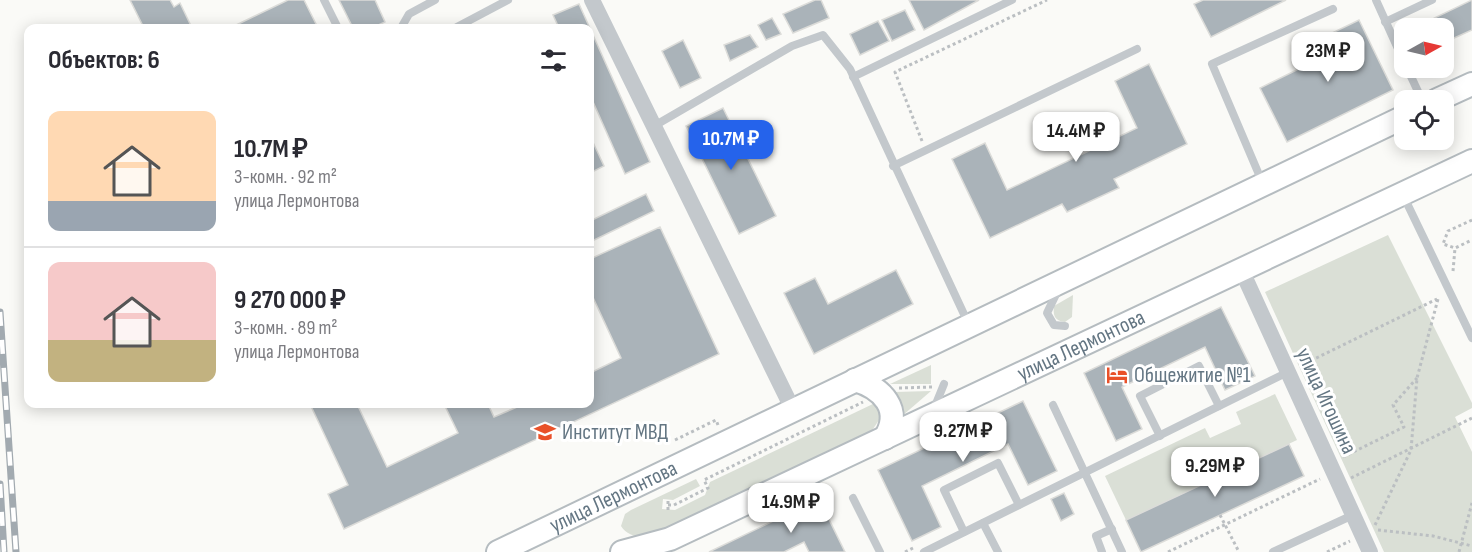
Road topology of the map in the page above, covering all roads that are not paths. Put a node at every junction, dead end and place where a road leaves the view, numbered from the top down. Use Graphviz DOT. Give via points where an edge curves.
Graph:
graph roads {
  1 [pos="324,0"];
  2 [pos="435,0"];
  3 [pos="508,0"];
  4 [pos="592,0"];
  5 [pos="1012,0"];
  6 [pos="1376,0"];
  7 [pos="1432,0"];
  8 [pos="1334,9"];
  9 [pos="1385,22"];
  10 [pos="336,24"];
  11 [pos="404,24"];
  12 [pos="462,24"];
  13 [pos="1394,41"];
  14 [pos="1137,49"];
  15 [pos="853,77"];
  16 [pos="1472,84"];
  17 [pos="1454,92"];
  18 [pos="1394,122"];
  19 [pos="654,126"];
  20 [pos="1472,161"];
  21 [pos="893,166"];
  22 [pos="1263,184"];
  23 [pos="1403,194"];
  24 [pos="1241,269"];
  25 [pos="1064,280"];
  26 [pos="969,325"];
  27 [pos="1065,326"];
  28 [pos="1470,327"];
  29 [pos="1472,338"];
  30 [pos="1292,370"];
  31 [pos="855,380"];
  32 [pos="944,384"];
  33 [pos="1053,405"];
  34 [pos="1220,406"];
  35 [pos="793,410"];
  36 [pos="930,417"];
  37 [pos="1160,436"];
  38 [pos="885,438"];
  39 [pos="1085,472"];
  40 [pos="853,498"];
  41 [pos="1018,505"];
  42 [pos="1353,515"];
  43 [pos="983,523"];
  44 [pos="1112,529"];
  45 [pos="964,532"];
  46 [pos="670,539"];
  47 [pos="498,552"];
  48 [pos="622,552"];
  49 [pos="642,552"];
  50 [pos="880,552"];
  51 [pos="924,552"];
  52 [pos="998,552"];
  53 [pos="1102,552"];
  54 [pos="1122,552"];
  55 [pos="1273,552"];
  56 [pos="1370,552"];
  1 -- 10 [label="lane"];
  2 -- 11 [label="lane" via="409,14"];
  3 -- 12 [label="lane"];
  4 -- 19 [label="street"];
  5 -- 15 [label="lane"];
  6 -- 9 [label="lane"];
  7 -- 9 [label="lane"];
  8 -- 22 [label="lane" via="1212,64"];
  9 -- 13 [label="lane"];
  14 -- 21 [label="lane"];
  15 -- 19 [label="lane" via="823,35 814,37"];
  15 -- 21 [label="lane"];
  16 -- 17 [label="main road"];
  18 -- 22 [label="main road, улица Лермонтова"];
  19 -- 35 [label="street"];
  20 -- 23 [label="main road, улица Лермонтова"];
  21 -- 26 [label="lane"];
  22 -- 25 [label="main road, улица Лермонтова"];
  23 -- 24 [label="main road, улица Лермонтова"];
  23 -- 28 [label="lane"];
  24 -- 30 [label="street, улица Игошина"];
  24 -- 36 [label="main road, улица Лермонтова"];
  25 -- 26 [label="main road, улица Лермонтова"];
  25 -- 27 [label="lane" via="1047,313 1053,325"];
  26 -- 31 [label="main road, улица Лермонтова"];
  28 -- 29 [label="lane"];
  30 -- 34 [label="lane"];
  30 -- 42 [label="street, улица Игошина"];
  31 -- 35 [label="main road, улица Лермонтова"];
  31 -- 38 [label="main road" via="871,385 886,400 892,412"];
  32 -- 36 [label="lane"];
  33 -- 39 [label="lane"];
  34 -- 37 [label="lane"];
  34 -- 37 [label="lane" via="1199,366 1140,396"];
  35 -- 47 [label="main road, улица Лермонтова"];
  36 -- 38 [label="main road, улица Лермонтова"];
  37 -- 39 [label="lane"];
  38 -- 46 [label="main road, улица Лермонтова"];
  39 -- 41 [label="lane"];
  39 -- 44 [label="lane"];
  40 -- 50 [label="lane"];
  41 -- 43 [label="lane"];
  41 -- 45 [label="lane" via="998,463 944,490"];
  42 -- 55 [label="lane"];
  42 -- 56 [label="street, улица Игошина"];
  43 -- 45 [label="lane"];
  43 -- 52 [label="lane"];
  44 -- 53 [label="lane" via="1096,536"];
  44 -- 54 [label="lane"];
  45 -- 51 [label="lane"];
  46 -- 48 [label="main road, улица Лермонтова"];
  46 -- 49 [label="main road"];
}
